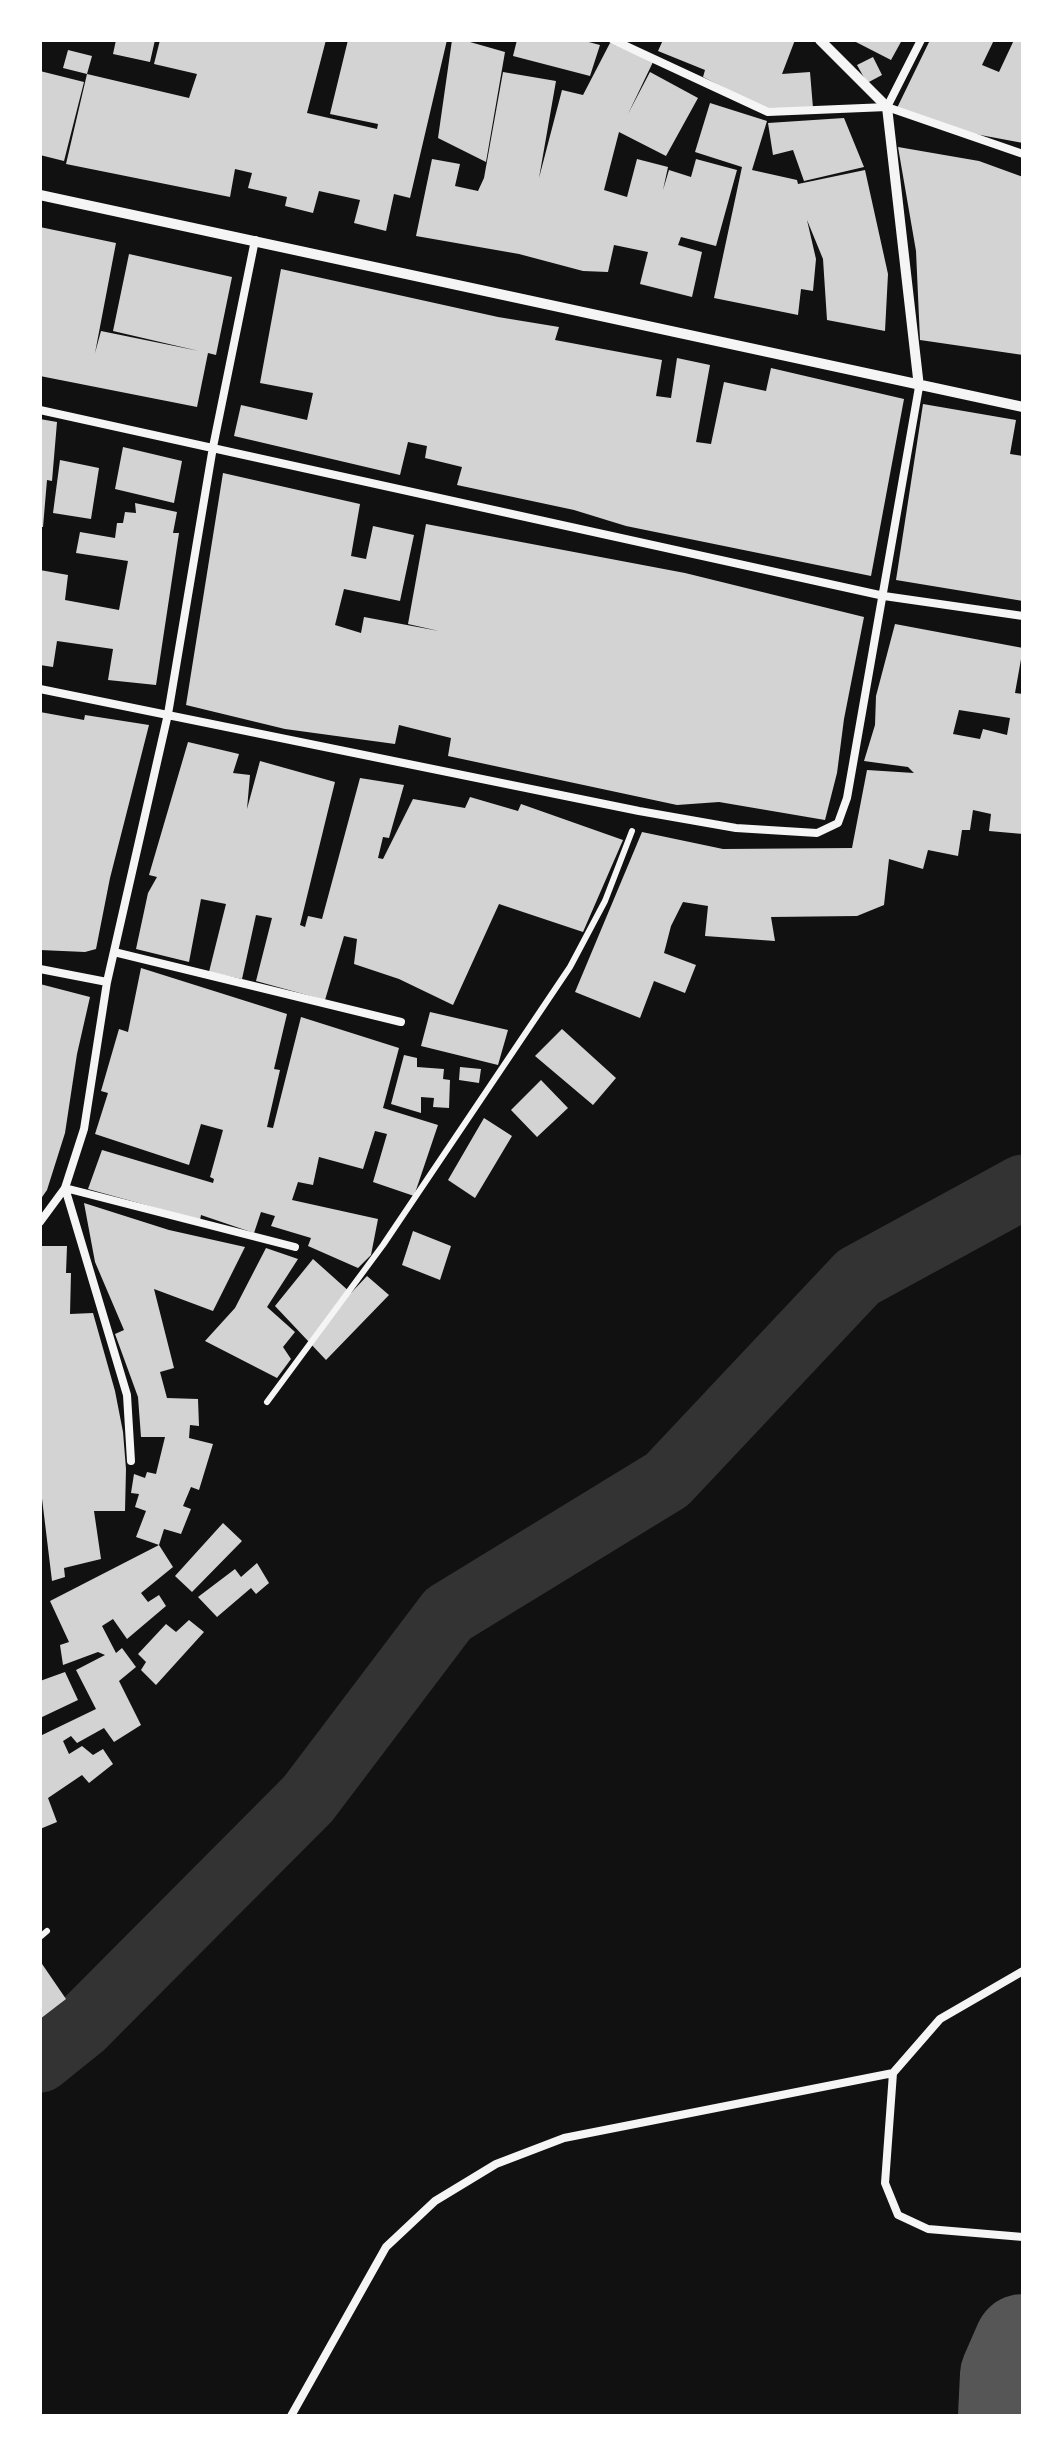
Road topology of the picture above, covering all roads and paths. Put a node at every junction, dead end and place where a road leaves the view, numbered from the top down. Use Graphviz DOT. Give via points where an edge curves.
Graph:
graph roads {
  1 [pos="613,40"];
  2 [pos="820,40"];
  3 [pos="921,40"];
  4 [pos="888,107"];
  5 [pos="1023,154"];
  6 [pos="40,196"];
  7 [pos="255,240"];
  8 [pos="919,386"];
  9 [pos="1023,407"];
  10 [pos="40,410"];
  11 [pos="213,447"];
  12 [pos="884,596"];
  13 [pos="1023,616"];
  14 [pos="40,689"];
  15 [pos="168,714"];
  16 [pos="639,811"];
  17 [pos="114,952"];
  18 [pos="40,969"];
  19 [pos="106,982"];
  20 [pos="400,1022"];
  21 [pos="65,1188"];
  22 [pos="40,1222"];
  23 [pos="294,1248"];
  24 [pos="267,1402"];
  25 [pos="130,1461"];
  26 [pos="1023,1971"];
  27 [pos="893,2072"];
  28 [pos="1023,2236"];
  29 [pos="291,2416"];
  1 -- 4 [label="lane" via="768,112"];
  2 -- 4 [label="street"];
  3 -- 4 [label="lane"];
  4 -- 5 [label="lane"];
  4 -- 8 [label="street"];
  6 -- 7 [label="street"];
  7 -- 8 [label="street"];
  7 -- 11 [label="lane"];
  8 -- 9 [label="street"];
  8 -- 12 [label="lane"];
  10 -- 11 [label="lane"];
  11 -- 12 [label="lane"];
  11 -- 15 [label="lane"];
  12 -- 13 [label="lane"];
  12 -- 16 [label="lane" via="838,823 817,833"];
  14 -- 15 [label="lane"];
  15 -- 16 [label="lane"];
  15 -- 17 [label="lane"];
  16 -- 24 [label="path" via="606,901 570,967 383,1245"];
  17 -- 19 [label="lane"];
  17 -- 20 [label="lane"];
  18 -- 19 [label="lane"];
  19 -- 21 [label="lane" via="84,1129"];
  21 -- 22 [label="lane"];
  21 -- 23 [label="lane"];
  21 -- 25 [label="lane" via="127,1396"];
  26 -- 27 [label="lane" via="940,2020"];
  27 -- 28 [label="lane" via="885,2183 898,2214 928,2229"];
  27 -- 29 [label="lane" via="564,2138 496,2164 435,2201 386,2247"];
}
